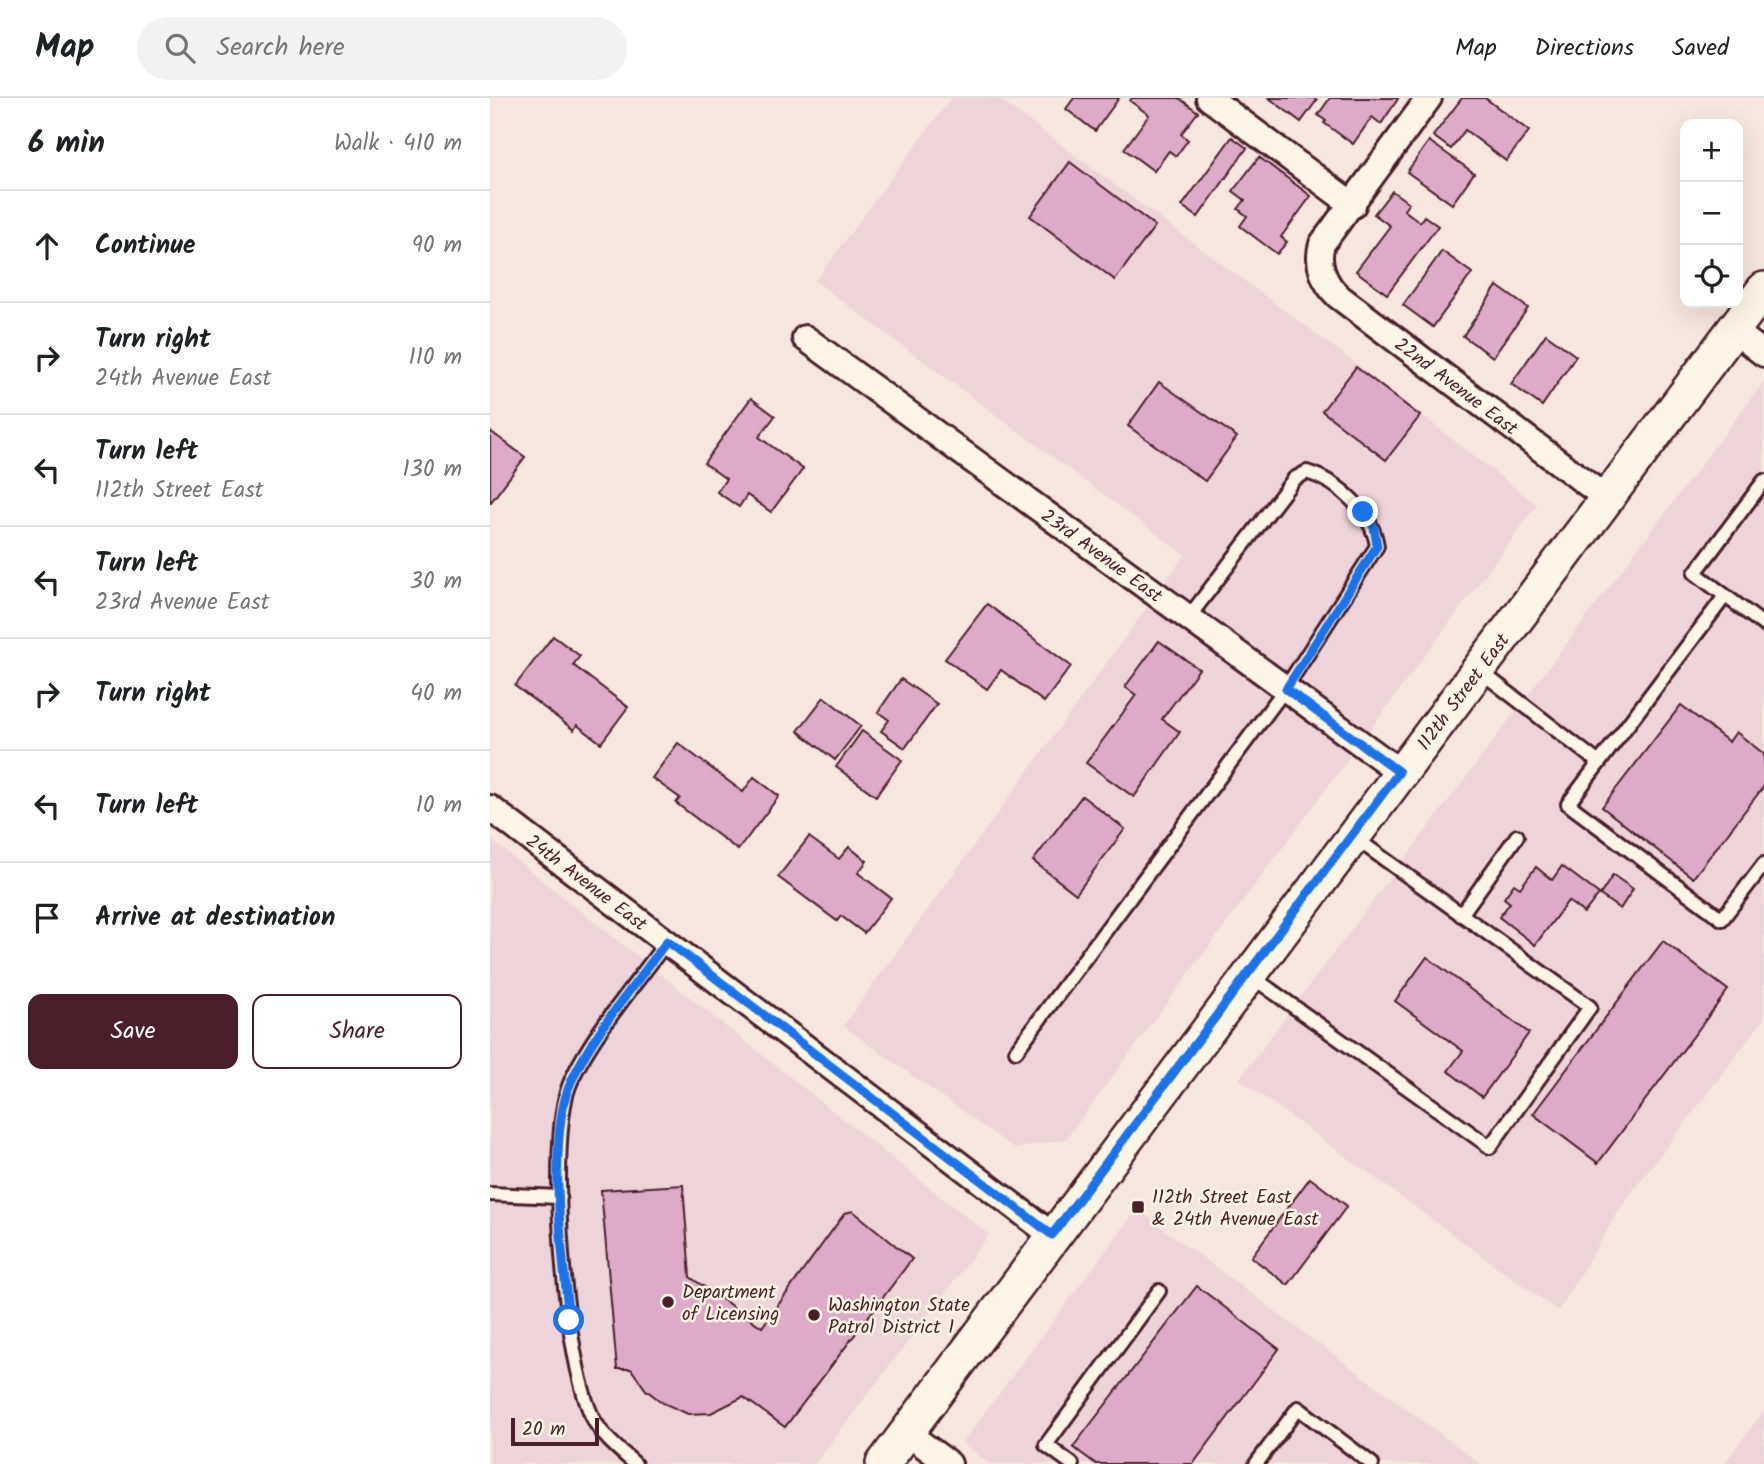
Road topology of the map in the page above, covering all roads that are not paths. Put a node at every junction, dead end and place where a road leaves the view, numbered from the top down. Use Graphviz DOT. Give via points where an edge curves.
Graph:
graph roads {
  1 [pos="1209,98"];
  2 [pos="1429,98"];
  3 [pos="1353,205"];
  4 [pos="1764,289"];
  5 [pos="1733,330"];
  6 [pos="805,338"];
  7 [pos="1764,355"];
  8 [pos="1764,481"];
  9 [pos="1606,498"];
  10 [pos="1725,596"];
  11 [pos="1188,618"];
  12 [pos="1764,625"];
  13 [pos="1477,669"];
  14 [pos="1286,689"];
  15 [pos="1599,763"];
  16 [pos="1399,772"];
  17 [pos="491,813"];
  18 [pos="1352,836"];
  19 [pos="1517,836"];
  20 [pos="1764,864"];
  21 [pos="1461,915"];
  22 [pos="667,941"];
  23 [pos="1248,974"];
  24 [pos="1016,1052"];
  25 [pos="490,1194"];
  26 [pos="560,1197"];
  27 [pos="1052,1235"];
  28 [pos="1159,1291"];
  29 [pos="907,1433"];
  30 [pos="635,1464"];
  31 [pos="883,1464"];
  32 [pos="949,1464"];
  33 [pos="1072,1464"];
  34 [pos="1256,1464"];
  35 [pos="1372,1464"];
  1 -- 3 [label="street"];
  2 -- 3 [label="street"];
  3 -- 9 [label="street, 22nd Avenue East" via="1322,244 1323,277 1338,296"];
  4 -- 5 [label="main road, 112th Street East"];
  5 -- 7 [label="street"];
  5 -- 9 [label="main road, 112th Street East"];
  6 -- 11 [label="street, 23rd Avenue East"];
  8 -- 10 [label="lane" via="1695,573"];
  9 -- 13 [label="main road, 112th Street East"];
  10 -- 12 [label="lane"];
  10 -- 15 [label="lane"];
  11 -- 14 [label="street, 23rd Avenue East"];
  11 -- 14 [label="lane" via="1294,479 1307,472 1323,478 1363,512 1374,527 1377,546"];
  13 -- 15 [label="lane"];
  13 -- 16 [label="main road, 112th Street East"];
  14 -- 16 [label="street, 23rd Avenue East"];
  14 -- 24 [label="lane"];
  15 -- 20 [label="lane" via="1568,803 1722,919"];
  16 -- 18 [label="main road, 112th Street East"];
  17 -- 22 [label="street, 24th Avenue East"];
  18 -- 21 [label="lane"];
  18 -- 23 [label="main road, 112th Street East"];
  19 -- 21 [label="lane"];
  21 -- 23 [label="lane" via="1590,1007 1490,1147"];
  22 -- 26 [label="lane" via="582,1061 562,1105 557,1150"];
  22 -- 27 [label="street, 24th Avenue East"];
  23 -- 27 [label="main road, 112th Street East"];
  25 -- 26 [label="lane"];
  26 -- 30 [label="lane" via="569,1320 581,1386 595,1422"];
  27 -- 29 [label="main road, 112th Street East"];
  28 -- 33 [label="lane" via="1046,1445"];
  29 -- 31 [label="main road, 112th Street East"];
  29 -- 32 [label="street"];
  34 -- 35 [label="lane" via="1298,1408"];
}
